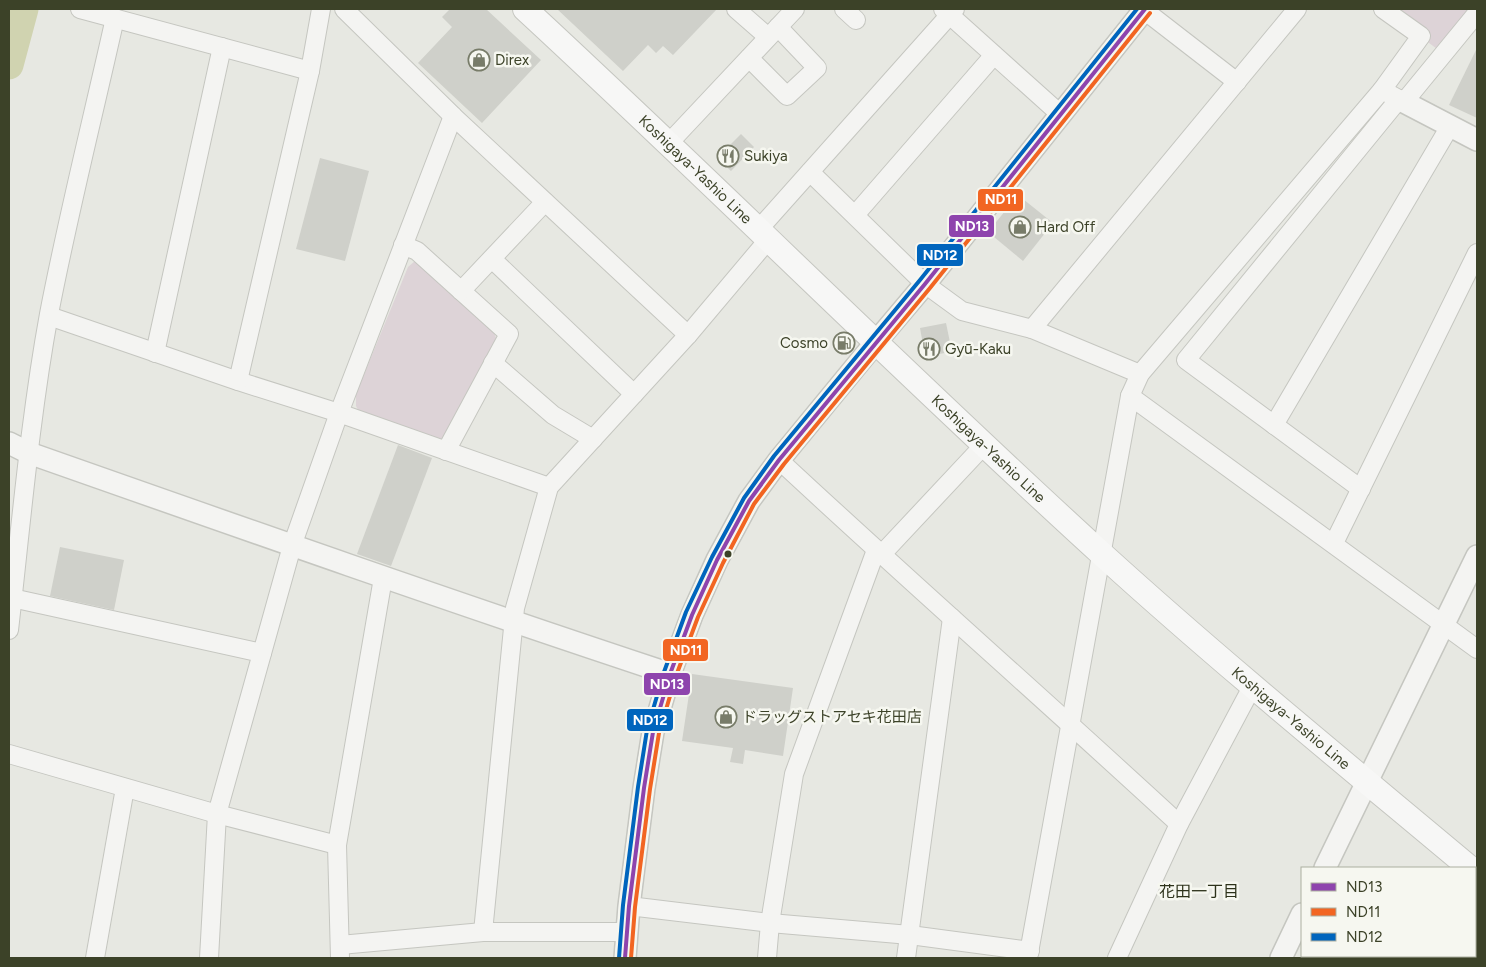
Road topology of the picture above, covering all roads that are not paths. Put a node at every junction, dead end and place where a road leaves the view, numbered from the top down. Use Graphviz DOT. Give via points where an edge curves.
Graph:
graph roads {
  1 [pos="80,9"];
  2 [pos="321,9"];
  3 [pos="344,9"];
  4 [pos="525,9"];
  5 [pos="736,9"];
  6 [pos="795,9"];
  7 [pos="1145,9"];
  8 [pos="1297,9"];
  9 [pos="1383,9"];
  10 [pos="949,11"];
  11 [pos="1477,13"];
  12 [pos="115,18"];
  13 [pos="773,32"];
  14 [pos="222,46"];
  15 [pos="994,55"];
  16 [pos="749,58"];
  17 [pos="310,71"];
  18 [pos="1237,82"];
  19 [pos="1382,90"];
  20 [pos="1402,100"];
  21 [pos="1060,114"];
  22 [pos="453,116"];
  23 [pos="1450,126"];
  24 [pos="1477,140"];
  25 [pos="668,144"];
  26 [pos="810,172"];
  27 [pos="545,202"];
  28 [pos="855,215"];
  29 [pos="763,235"];
  30 [pos="403,245"];
  31 [pos="1477,253"];
  32 [pos="492,259"];
  33 [pos="925,284"];
  34 [pos="461,291"];
  35 [pos="49,316"];
  36 [pos="1032,329"];
  37 [pos="688,335"];
  38 [pos="876,342"];
  39 [pos="155,353"];
  40 [pos="493,363"];
  41 [pos="1140,374"];
  42 [pos="238,381"];
  43 [pos="634,394"];
  44 [pos="1130,396"];
  45 [pos="339,413"];
  46 [pos="1274,425"];
  47 [pos="593,439"];
  48 [pos="9,443"];
  49 [pos="985,444"];
  50 [pos="446,451"];
  51 [pos="29,452"];
  52 [pos="779,460"];
  53 [pos="549,487"];
  54 [pos="1361,489"];
  55 [pos="1334,543"];
  56 [pos="292,546"];
  57 [pos="879,553"];
  58 [pos="1101,554"];
  59 [pos="1477,556"];
  60 [pos="383,578"];
  61 [pos="12,598"];
  62 [pos="952,618"];
  63 [pos="514,623"];
  64 [pos="1444,624"];
  65 [pos="9,630"];
  66 [pos="1477,649"];
  67 [pos="262,653"];
  68 [pos="670,674"];
  69 [pos="1252,687"];
  70 [pos="1071,724"];
  71 [pos="9,754"];
  72 [pos="1367,782"];
  73 [pos="125,788"];
  74 [pos="217,814"];
  75 [pos="1179,824"];
  76 [pos="336,845"];
  77 [pos="1325,867"];
  78 [pos="1469,867"];
  79 [pos="629,906"];
  80 [pos="1301,916"];
  81 [pos="770,923"];
  82 [pos="483,932"];
  83 [pos="628,932"];
  84 [pos="910,935"];
  85 [pos="340,952"];
  86 [pos="1029,954"];
  87 [pos="95,958"];
  88 [pos="209,958"];
  89 [pos="625,958"];
  90 [pos="767,958"];
  91 [pos="906,958"];
  92 [pos="1117,958"];
  93 [pos="1281,958"];
  1 -- 12 [label="street"];
  2 -- 17 [label="street"];
  3 -- 22 [label="street"];
  4 -- 25 [label="main road, Koshigaya-Yashio Line"];
  5 -- 13 [label="street"];
  6 -- 13 [label="street"];
  7 -- 18 [label="street"];
  7 -- 21 [label="street"];
  8 -- 18 [label="street"];
  9 -- 19 [label="street" via="1421,36"];
  10 -- 15 [label="street"];
  10 -- 26 [label="street"];
  11 -- 20 [label="street"];
  12 -- 14 [label="street"];
  12 -- 35 [label="street"];
  13 -- 16 [label="street"];
  13 -- 16 [label="street" via="817,68 787,96"];
  14 -- 17 [label="street"];
  14 -- 39 [label="street"];
  15 -- 21 [label="street"];
  15 -- 28 [label="street"];
  16 -- 25 [label="street"];
  17 -- 42 [label="street"];
  18 -- 36 [label="street"];
  19 -- 20 [label="street"];
  19 -- 41 [label="street"];
  20 -- 23 [label="street"];
  20 -- 46 [label="street" via="1186,360"];
  21 -- 33 [label="street"];
  22 -- 27 [label="street"];
  22 -- 30 [label="street"];
  23 -- 24 [label="street"];
  23 -- 46 [label="street"];
  25 -- 29 [label="main road, Koshigaya-Yashio Line"];
  26 -- 28 [label="street"];
  26 -- 29 [label="street"];
  27 -- 32 [label="street"];
  27 -- 37 [label="street"];
  28 -- 33 [label="street"];
  29 -- 37 [label="street"];
  29 -- 38 [label="main road, Koshigaya-Yashio Line"];
  30 -- 34 [label="street" via="417,251"];
  30 -- 45 [label="street"];
  31 -- 54 [label="street"];
  32 -- 34 [label="street"];
  32 -- 43 [label="street"];
  33 -- 36 [label="street" via="962,311"];
  33 -- 38 [label="street"];
  34 -- 40 [label="street" via="508,334"];
  35 -- 39 [label="street"];
  35 -- 51 [label="street"];
  36 -- 41 [label="street"];
  37 -- 43 [label="street"];
  38 -- 49 [label="main road, Koshigaya-Yashio Line"];
  38 -- 52 [label="street"];
  39 -- 42 [label="street"];
  40 -- 47 [label="street" via="554,415"];
  40 -- 50 [label="street"];
  41 -- 44 [label="street"];
  42 -- 45 [label="street"];
  43 -- 47 [label="street"];
  44 -- 55 [label="street"];
  44 -- 58 [label="street"];
  45 -- 50 [label="street"];
  45 -- 56 [label="street"];
  46 -- 54 [label="street"];
  47 -- 53 [label="street"];
  48 -- 51 [label="street"];
  49 -- 57 [label="street"];
  49 -- 58 [label="main road, Koshigaya-Yashio Line"];
  50 -- 53 [label="street"];
  51 -- 56 [label="street"];
  51 -- 61 [label="street"];
  52 -- 57 [label="street"];
  52 -- 68 [label="street" via="749,501 717,560"];
  53 -- 63 [label="street" via="515,608"];
  54 -- 55 [label="street"];
  55 -- 64 [label="street"];
  56 -- 60 [label="street"];
  56 -- 67 [label="street"];
  57 -- 62 [label="street"];
  57 -- 81 [label="street" via="794,774"];
  58 -- 69 [label="main road, Koshigaya-Yashio Line"];
  58 -- 70 [label="street"];
  59 -- 64 [label="street"];
  60 -- 63 [label="street"];
  60 -- 76 [label="street"];
  61 -- 65 [label="street"];
  61 -- 67 [label="street"];
  62 -- 70 [label="street"];
  62 -- 84 [label="street"];
  63 -- 68 [label="street"];
  63 -- 82 [label="street"];
  64 -- 66 [label="street"];
  64 -- 72 [label="street"];
  67 -- 74 [label="street"];
  68 -- 79 [label="street" via="652,742"];
  69 -- 72 [label="main road, Koshigaya-Yashio Line"];
  69 -- 75 [label="street"];
  70 -- 75 [label="street"];
  70 -- 86 [label="street"];
  71 -- 73 [label="street"];
  72 -- 77 [label="street"];
  72 -- 78 [label="main road, Koshigaya-Yashio Line"];
  73 -- 74 [label="street"];
  73 -- 87 [label="street"];
  74 -- 76 [label="street"];
  74 -- 88 [label="street"];
  75 -- 92 [label="street"];
  76 -- 85 [label="street"];
  79 -- 81 [label="street"];
  79 -- 83 [label="street"];
  80 -- 93 [label="street"];
  81 -- 84 [label="street"];
  81 -- 90 [label="street"];
  82 -- 83 [label="street"];
  82 -- 85 [label="street"];
  83 -- 89 [label="street"];
  84 -- 86 [label="street"];
  84 -- 91 [label="street"];
}
